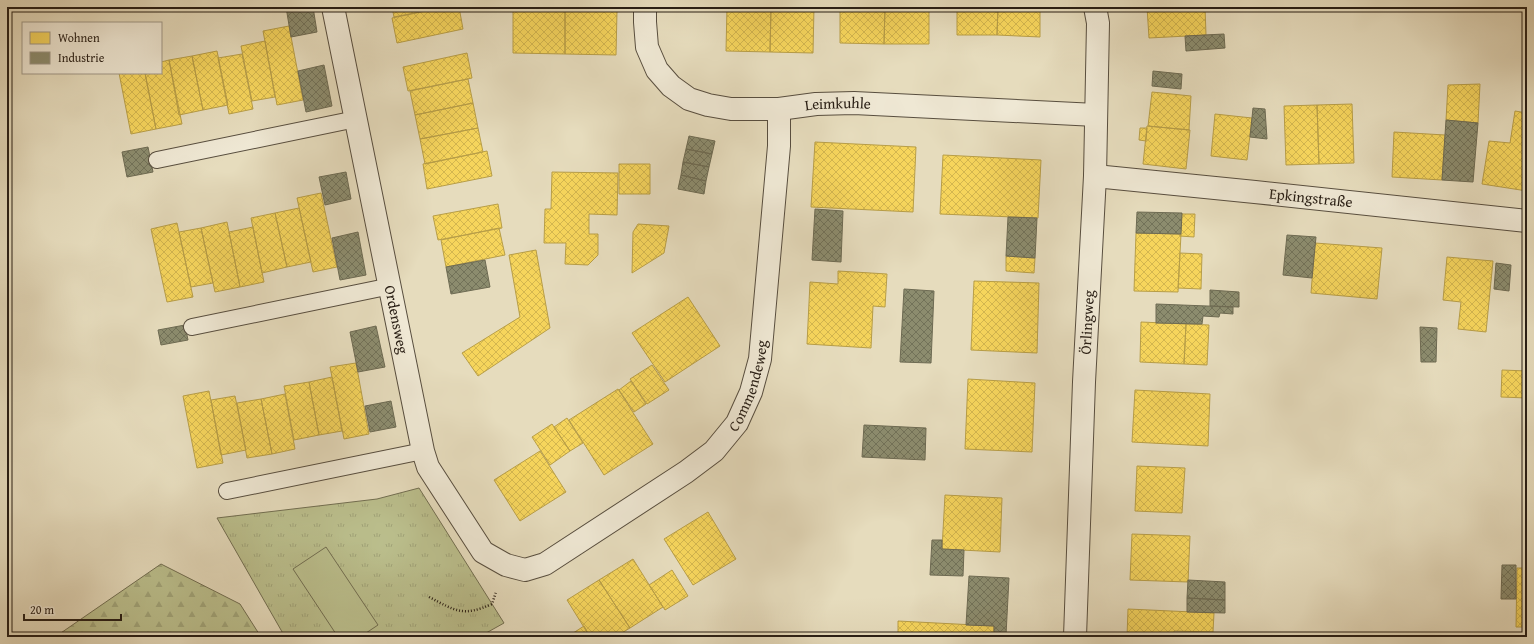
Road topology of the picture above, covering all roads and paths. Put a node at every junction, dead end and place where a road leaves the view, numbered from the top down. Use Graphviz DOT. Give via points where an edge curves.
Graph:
graph roads {
  1 [pos="333,7"];
  2 [pos="645,7"];
  3 [pos="1095,7"];
  4 [pos="779,109"];
  5 [pos="1096,115"];
  6 [pos="356,119"];
  7 [pos="157,160"];
  8 [pos="1095,176"];
  9 [pos="1527,221"];
  10 [pos="391,286"];
  11 [pos="192,327"];
  12 [pos="423,451"];
  13 [pos="227,491"];
  14 [pos="545,564"];
  15 [pos="506,565"];
  16 [pos="429,597"];
  17 [pos="1075,637"];
  1 -- 6 [label="street, Ordensweg"];
  2 -- 4 [label="street, Leimkuhle" via="647,47 657,70 671,86 689,99 708,105 731,109"];
  3 -- 5 [label="street, Örlingweg" via="1098,23"];
  4 -- 5 [label="street, Leimkuhle" via="816,104 854,103"];
  4 -- 14 [label="street, Commendeweg" via="779,146 760,359 751,392 737,423 714,451 686,472"];
  5 -- 8 [label="street, Örlingweg"];
  6 -- 7 [label="lane"];
  6 -- 10 [label="street, Ordensweg"];
  8 -- 9 [label="street, Epkingstraße"];
  8 -- 17 [label="street, Örlingweg" via="1084,382"];
  10 -- 11 [label="lane"];
  10 -- 12 [label="street, Ordensweg"];
  12 -- 13 [label="lane"];
  12 -- 15 [label="street, Ordensweg" via="428,467 483,552"];
  14 -- 15 [label="street, Ordensweg" via="525,570"];
  15 -- 16 [label="path" via="492,604 476,612 454,610"];
}
